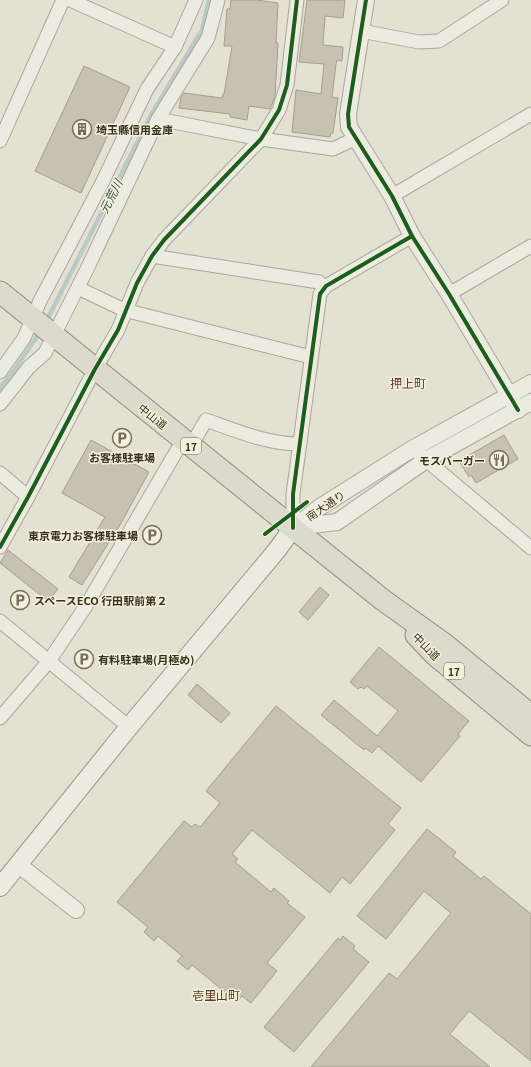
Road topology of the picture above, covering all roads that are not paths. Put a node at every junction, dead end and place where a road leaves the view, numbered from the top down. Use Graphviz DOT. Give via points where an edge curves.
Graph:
graph roads {
  1 [pos="63,0"];
  2 [pos="70,0"];
  3 [pos="196,0"];
  4 [pos="218,0"];
  5 [pos="297,0"];
  6 [pos="366,0"];
  7 [pos="502,0"];
  8 [pos="361,31"];
  9 [pos="175,47"];
  10 [pos="531,114"];
  11 [pos="158,119"];
  12 [pos="356,138"];
  13 [pos="261,139"];
  14 [pos="0,141"];
  15 [pos="392,196"];
  16 [pos="412,236"];
  17 [pos="531,246"];
  18 [pos="152,256"];
  19 [pos="324,287"];
  20 [pos="78,288"];
  21 [pos="0,292"];
  22 [pos="449,294"];
  23 [pos="124,310"];
  24 [pos="33,318"];
  25 [pos="53,335"];
  26 [pos="311,357"];
  27 [pos="95,369"];
  28 [pos="0,372"];
  29 [pos="531,383"];
  30 [pos="509,396"];
  31 [pos="0,404"];
  32 [pos="524,406"];
  33 [pos="187,443"];
  34 [pos="300,444"];
  35 [pos="412,448"];
  36 [pos="426,460"];
  37 [pos="0,473"];
  38 [pos="28,498"];
  39 [pos="293,528"];
  40 [pos="0,547"];
  41 [pos="531,548"];
  42 [pos="383,600"];
  43 [pos="0,621"];
  44 [pos="49,661"];
  45 [pos="531,715"];
  46 [pos="0,718"];
  47 [pos="129,728"];
  48 [pos="531,735"];
  49 [pos="19,865"];
  50 [pos="0,887"];
  51 [pos="76,910"];
  1 -- 14 [label="street"];
  2 -- 9 [label="street"];
  3 -- 9 [label="street"];
  4 -- 11 [label="street" via="208,38"];
  5 -- 13 [label="street" via="287,85 278,110"];
  6 -- 8 [label="street"];
  7 -- 8 [label="street" via="439,41 419,42"];
  8 -- 12 [label="street" via="348,114 349,127"];
  9 -- 24 [label="street" via="147,89"];
  10 -- 15 [label="street"];
  11 -- 13 [label="street"];
  11 -- 20 [label="street"];
  12 -- 13 [label="street" via="333,149"];
  12 -- 15 [label="street"];
  13 -- 18 [label="street" via="164,240"];
  15 -- 16 [label="street"];
  16 -- 19 [label="street"];
  16 -- 22 [label="street"];
  17 -- 22 [label="street"];
  18 -- 19 [label="street" via="319,282"];
  18 -- 23 [label="street"];
  19 -- 26 [label="street" via="320,294"];
  20 -- 23 [label="street"];
  20 -- 25 [label="street"];
  21 -- 24 [label="highway, 中山道 / 17"];
  22 -- 30 [label="street"];
  23 -- 26 [label="street"];
  23 -- 27 [label="street" via="118,330"];
  24 -- 25 [label="highway, 中山道 / 17"];
  24 -- 28 [label="street" via="24,338"];
  25 -- 27 [label="highway, 中山道 / 17"];
  25 -- 31 [label="street" via="45,353 29,367"];
  26 -- 34 [label="street"];
  27 -- 33 [label="highway, 中山道 / 17"];
  27 -- 38 [label="street"];
  29 -- 30 [label="street, 南大通り"];
  30 -- 32 [label="street"];
  30 -- 35 [label="street, 南大通り"];
  32 -- 36 [label="street, 南大通り"];
  33 -- 34 [label="street" via="206,420 252,437"];
  33 -- 39 [label="highway, 中山道 / 17"];
  33 -- 44 [label="street"];
  34 -- 39 [label="street" via="293,494"];
  35 -- 36 [label="street"];
  35 -- 39 [label="street, 南大通り" via="320,507"];
  36 -- 39 [label="street, 南大通り" via="337,522"];
  36 -- 41 [label="street"];
  37 -- 38 [label="street"];
  38 -- 40 [label="street"];
  39 -- 42 [label="highway, 中山道 / 17"];
  39 -- 47 [label="main road"];
  42 -- 45 [label="highway, 中山道 / 17" via="443,643"];
  42 -- 48 [label="highway, 中山道 / 17" via="435,655"];
  43 -- 44 [label="street"];
  44 -- 46 [label="street"];
  44 -- 47 [label="street"];
  47 -- 49 [label="main road"];
  49 -- 50 [label="main road"];
  49 -- 51 [label="street"];
}
